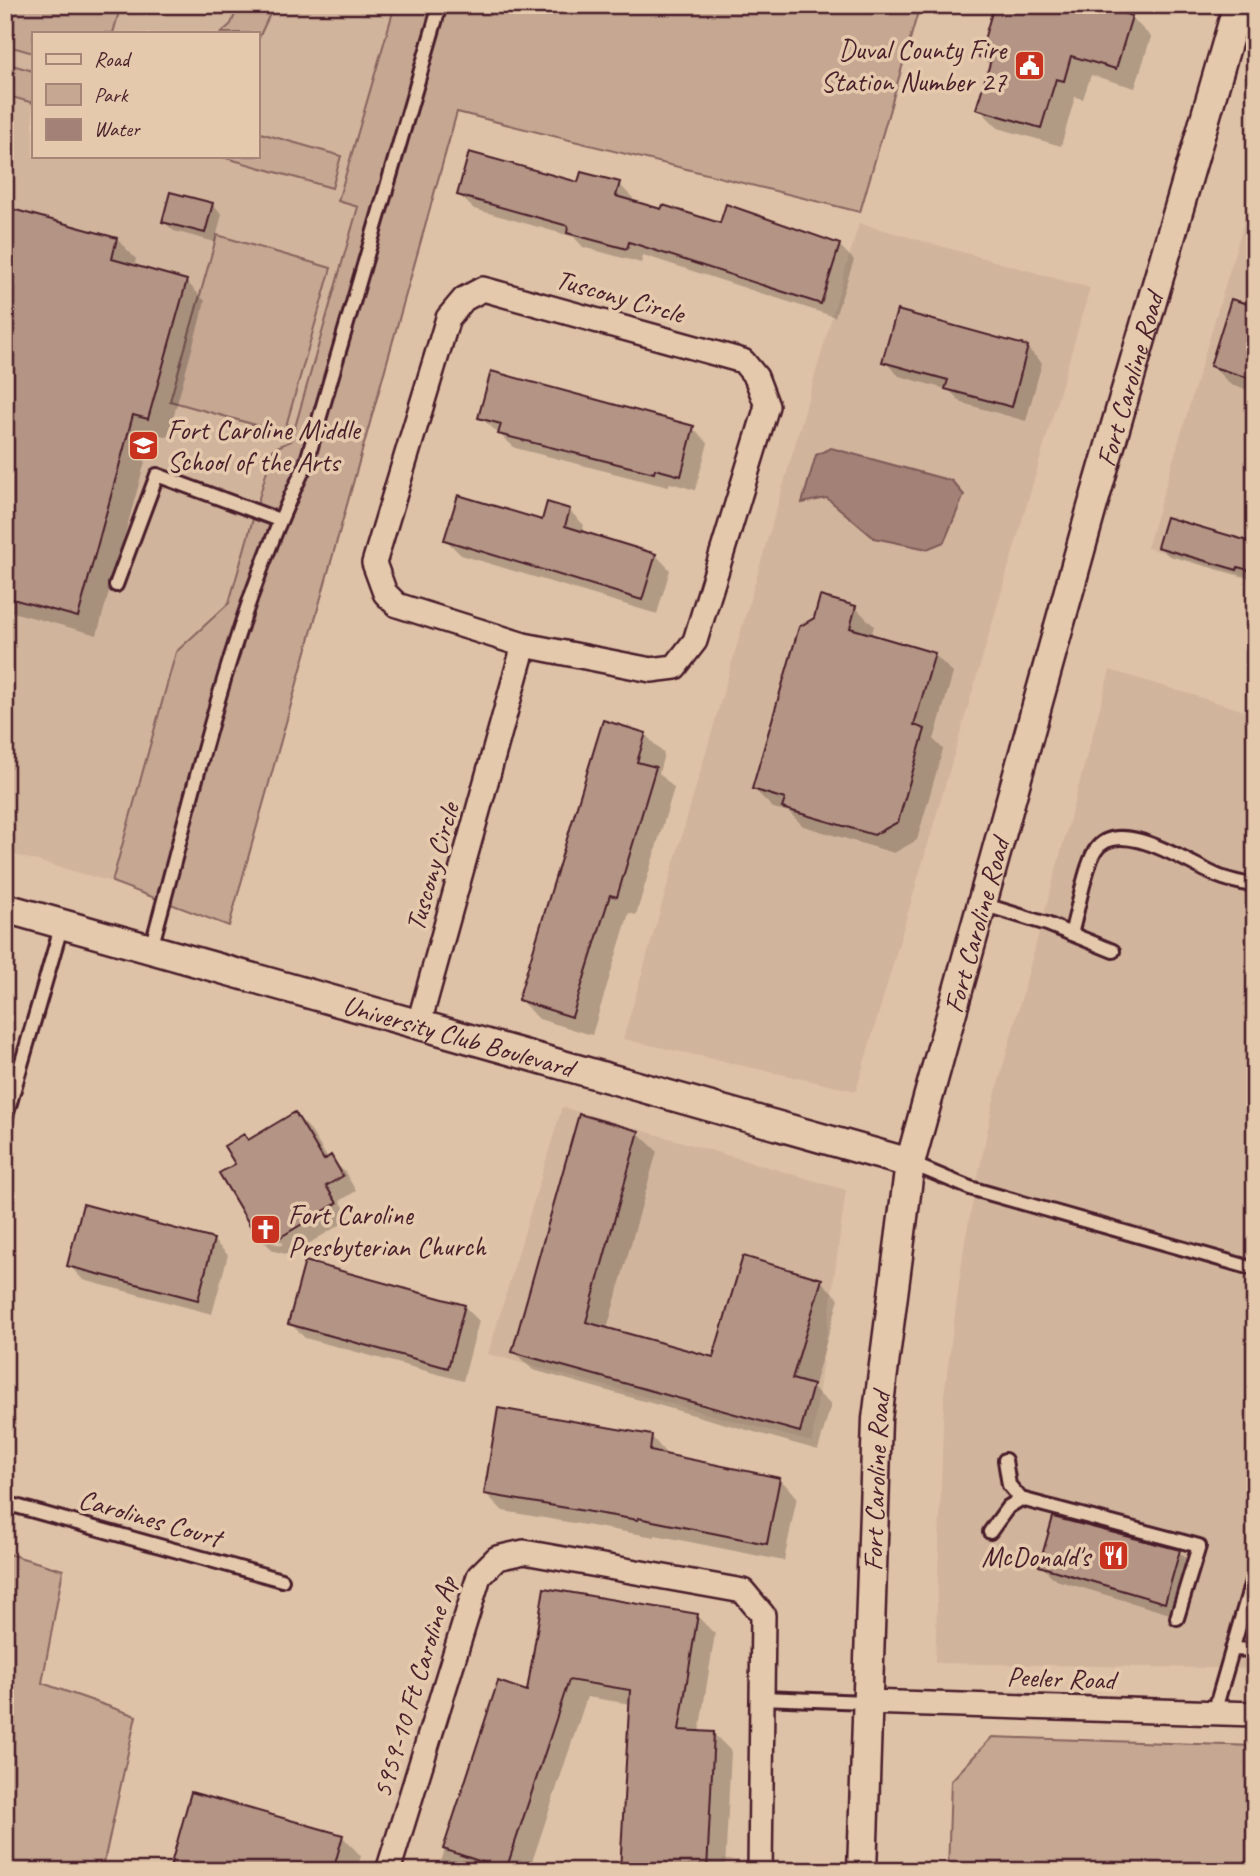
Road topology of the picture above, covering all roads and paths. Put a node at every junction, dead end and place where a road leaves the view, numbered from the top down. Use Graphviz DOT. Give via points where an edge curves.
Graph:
graph roads {
  1 [pos="440,5"];
  2 [pos="1238,5"];
  3 [pos="279,520"];
  4 [pos="116,585"];
  5 [pos="524,645"];
  6 [pos="1255,886"];
  7 [pos="982,904"];
  8 [pos="5,908"];
  9 [pos="62,924"];
  10 [pos="1071,934"];
  11 [pos="151,948"];
  12 [pos="1113,951"];
  13 [pos="419,1024"];
  14 [pos="5,1120"];
  15 [pos="910,1163"];
  16 [pos="1255,1269"];
  17 [pos="1005,1460"];
  18 [pos="1021,1499"];
  19 [pos="5,1503"];
  20 [pos="990,1531"];
  21 [pos="1255,1571"];
  22 [pos="282,1580"];
  23 [pos="1177,1618"];
  24 [pos="1232,1649"];
  25 [pos="1255,1650"];
  26 [pos="762,1698"];
  27 [pos="866,1702"];
  28 [pos="1214,1713"];
  29 [pos="1255,1714"];
  30 [pos="388,1871"];
  31 [pos="760,1871"];
  32 [pos="862,1871"];
  1 -- 3 [label="lane" via="306,464"];
  2 -- 7 [label="street, Fort Caroline Road"];
  3 -- 4 [label="lane" via="157,475"];
  3 -- 11 [label="lane" via="220,696"];
  5 -- 5 [label="street, Tuscony Circle" via="397,605 385,593 374,563 448,318 464,299 483,289 743,361 756,377 767,406 695,641 675,667 651,670"];
  5 -- 13 [label="street, Tuscony Circle"];
  6 -- 10 [label="lane" via="1219,876 1174,851 1122,837 1107,841 1096,851"];
  7 -- 10 [label="lane"];
  7 -- 15 [label="street, Fort Caroline Road"];
  8 -- 9 [label="street, University Club Boulevard"];
  9 -- 11 [label="street, University Club Boulevard"];
  9 -- 14 [label="lane"];
  10 -- 12 [label="lane"];
  11 -- 13 [label="street, University Club Boulevard"];
  13 -- 15 [label="street, University Club Boulevard"];
  15 -- 16 [label="lane" via="970,1188"];
  15 -- 27 [label="street, Fort Caroline Road" via="877,1419"];
  17 -- 18 [label="lane" via="1009,1485"];
  18 -- 20 [label="lane" via="1008,1507"];
  18 -- 23 [label="lane" via="1199,1546"];
  19 -- 22 [label="lane, Carolines Court"];
  21 -- 24 [label="lane"];
  24 -- 25 [label="lane"];
  24 -- 28 [label="lane"];
  26 -- 27 [label="lane"];
  26 -- 30 [label="street, 5959-10 Ft Caroline Ap" via="763,1615 743,1591 524,1552 497,1558 479,1576"];
  26 -- 31 [label="street, 5959-10 Ft Caroline Ap"];
  27 -- 28 [label="street, Peeler Road"];
  27 -- 32 [label="street, Fort Caroline Road"];
  28 -- 29 [label="street, Peeler Road"];
}
